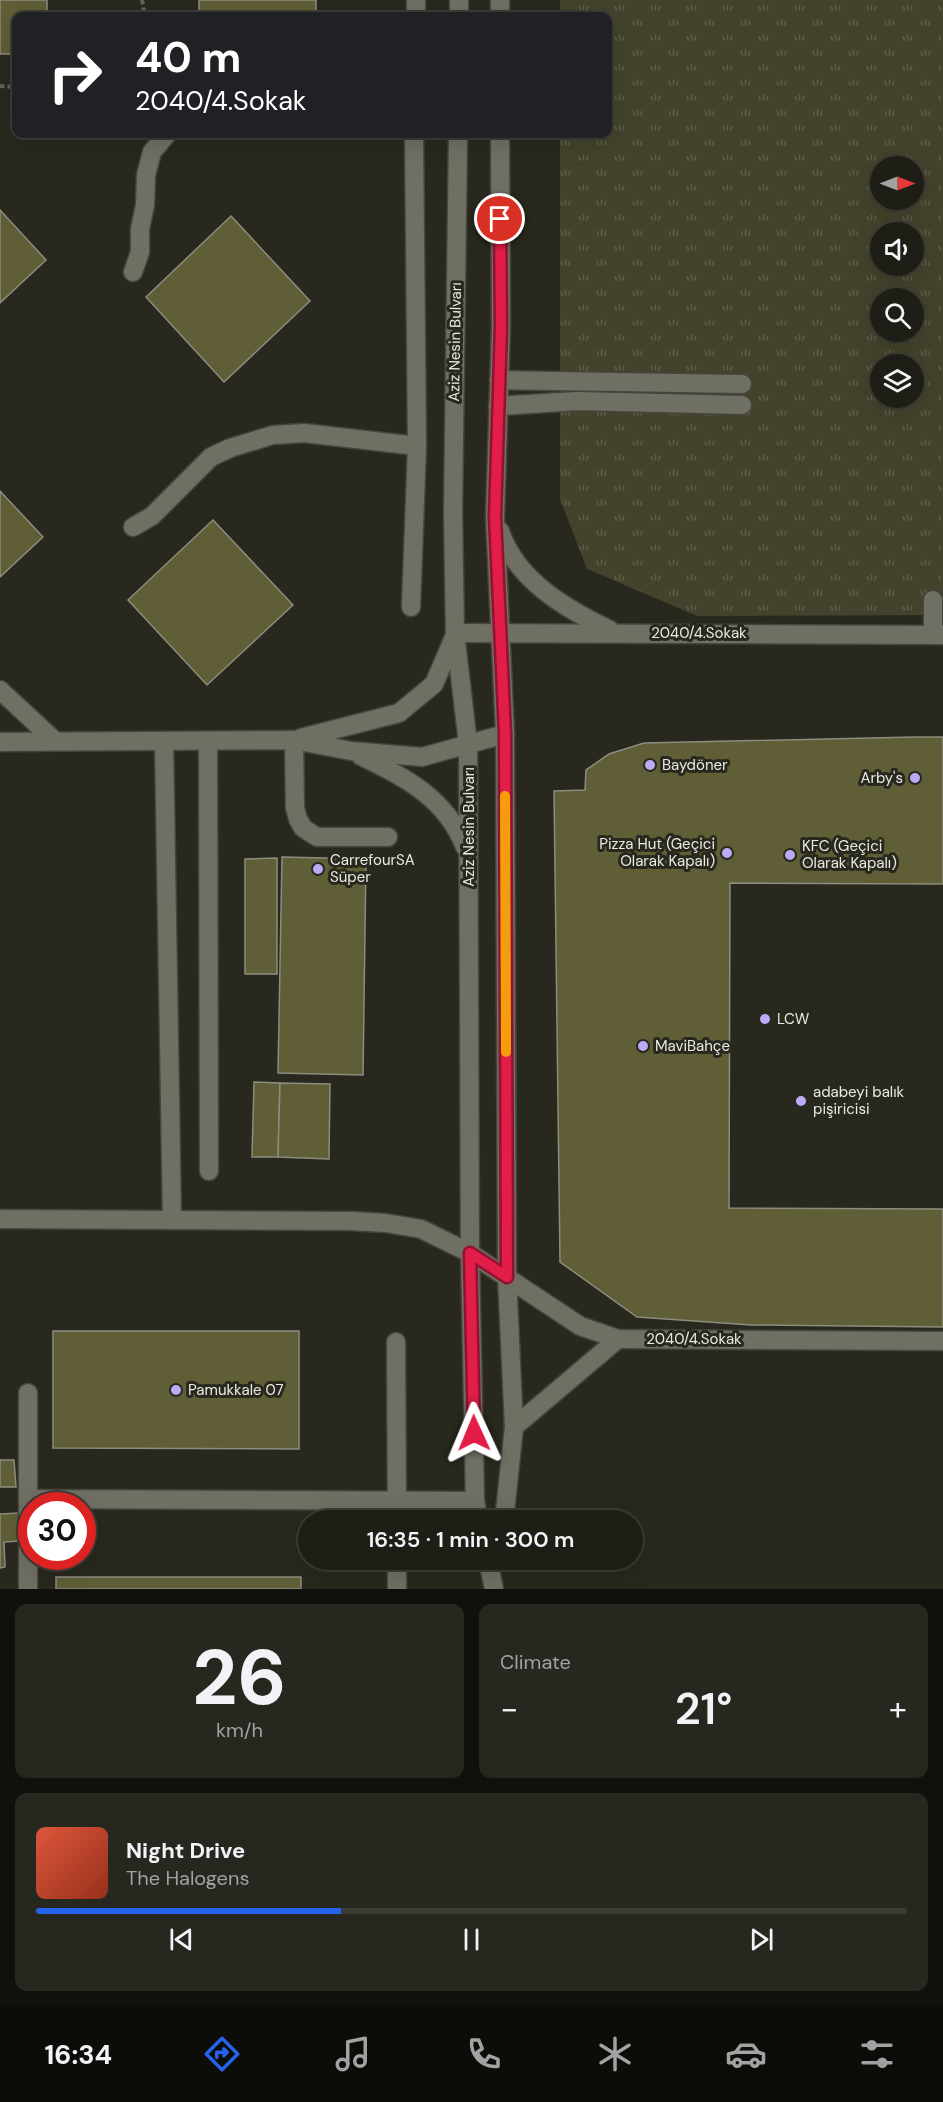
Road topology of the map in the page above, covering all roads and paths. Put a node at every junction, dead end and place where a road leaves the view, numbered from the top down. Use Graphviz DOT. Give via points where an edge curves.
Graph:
graph roads {
  1 [pos="164,138"];
  2 [pos="414,138"];
  3 [pos="458,138"];
  4 [pos="500,138"];
  5 [pos="133,272"];
  6 [pos="499,380"];
  7 [pos="742,384"];
  8 [pos="742,405"];
  9 [pos="498,406"];
  10 [pos="417,446"];
  11 [pos="495,517"];
  12 [pos="133,527"];
  13 [pos="933,600"];
  14 [pos="411,607"];
  15 [pos="614,632"];
  16 [pos="455,633"];
  17 [pos="500,633"];
  18 [pos="938,634"];
  19 [pos="0,690"];
  20 [pos="505,734"];
  21 [pos="294,740"];
  22 [pos="55,741"];
  23 [pos="165,741"];
  24 [pos="208,741"];
  25 [pos="0,742"];
  26 [pos="468,744"];
  27 [pos="351,751"];
  28 [pos="388,837"];
  29 [pos="469,857"];
  30 [pos="209,1171"];
  31 [pos="0,1219"];
  32 [pos="172,1220"];
  33 [pos="470,1253"];
  34 [pos="507,1277"];
  35 [pos="618,1339"];
  36 [pos="943,1341"];
  37 [pos="396,1342"];
  38 [pos="28,1393"];
  39 [pos="514,1427"];
  40 [pos="28,1492"];
  41 [pos="96,1498"];
  42 [pos="397,1500"];
  43 [pos="475,1501"];
  44 [pos="397,1510"];
  45 [pos="477,1510"];
  46 [pos="505,1510"];
  47 [pos="28,1570"];
  48 [pos="397,1570"];
  49 [pos="491,1570"];
  50 [pos="499,1570"];
  51 [pos="28,1589"];
  52 [pos="397,1589"];
  53 [pos="496,1589"];
  1 -- 5 [label="street" via="152,152 146,175 140,252"];
  2 -- 10 [label="street"];
  3 -- 16 [label="street, Aziz Nesin Bulvarı"];
  4 -- 6 [label="street"];
  6 -- 7 [label="street"];
  6 -- 9 [label="street"];
  8 -- 9 [label="street" via="577,401"];
  9 -- 11 [label="street"];
  10 -- 12 [label="street" via="304,433 273,435 211,457 152,516"];
  10 -- 14 [label="street"];
  11 -- 15 [label="street" via="505,548 533,584"];
  11 -- 17 [label="street"];
  13 -- 18 [label="street"];
  15 -- 17 [label="street, 2040/4.Sokak"];
  15 -- 18 [label="street, 2040/4.Sokak"];
  16 -- 17 [label="street, 2040/4.Sokak"];
  16 -- 21 [label="street" via="434,684 399,713"];
  16 -- 26 [label="street, Aziz Nesin Bulvarı"];
  17 -- 20 [label="street"];
  19 -- 22 [label="street"];
  20 -- 26 [label="street"];
  20 -- 34 [label="street"];
  21 -- 24 [label="street"];
  21 -- 27 [label="street"];
  21 -- 28 [label="street" via="296,808 303,828 317,837"];
  22 -- 23 [label="street"];
  22 -- 25 [label="street"];
  23 -- 24 [label="street"];
  23 -- 32 [label="street"];
  24 -- 30 [label="street"];
  26 -- 27 [label="street" via="422,757"];
  26 -- 29 [label="street, Aziz Nesin Bulvarı"];
  27 -- 29 [label="street" via="408,779 433,799 458,829"];
  29 -- 33 [label="street, Aziz Nesin Bulvarı"];
  31 -- 32 [label="street, 2040/4.Sokak"];
  32 -- 33 [label="street, 2040/4.Sokak" via="386,1223 421,1229"];
  33 -- 34 [label="street, 2040/4.Sokak"];
  33 -- 43 [label="street, Aziz Nesin Bulvarı"];
  34 -- 35 [label="street, 2040/4.Sokak" via="580,1326"];
  34 -- 39 [label="street"];
  35 -- 36 [label="street, 2040/4.Sokak"];
  35 -- 39 [label="street"];
  37 -- 42 [label="street"];
  38 -- 40 [label="street"];
  39 -- 46 [label="street"];
  41 -- 42 [label="street"];
  42 -- 43 [label="street"];
  42 -- 44 [label="street"];
  43 -- 45 [label="street, Aziz Nesin Bulvarı"];
  47 -- 51 [label="street"];
  48 -- 52 [label="street"];
  49 -- 53 [label="street"];
  50 -- 53 [label="street"];
}
